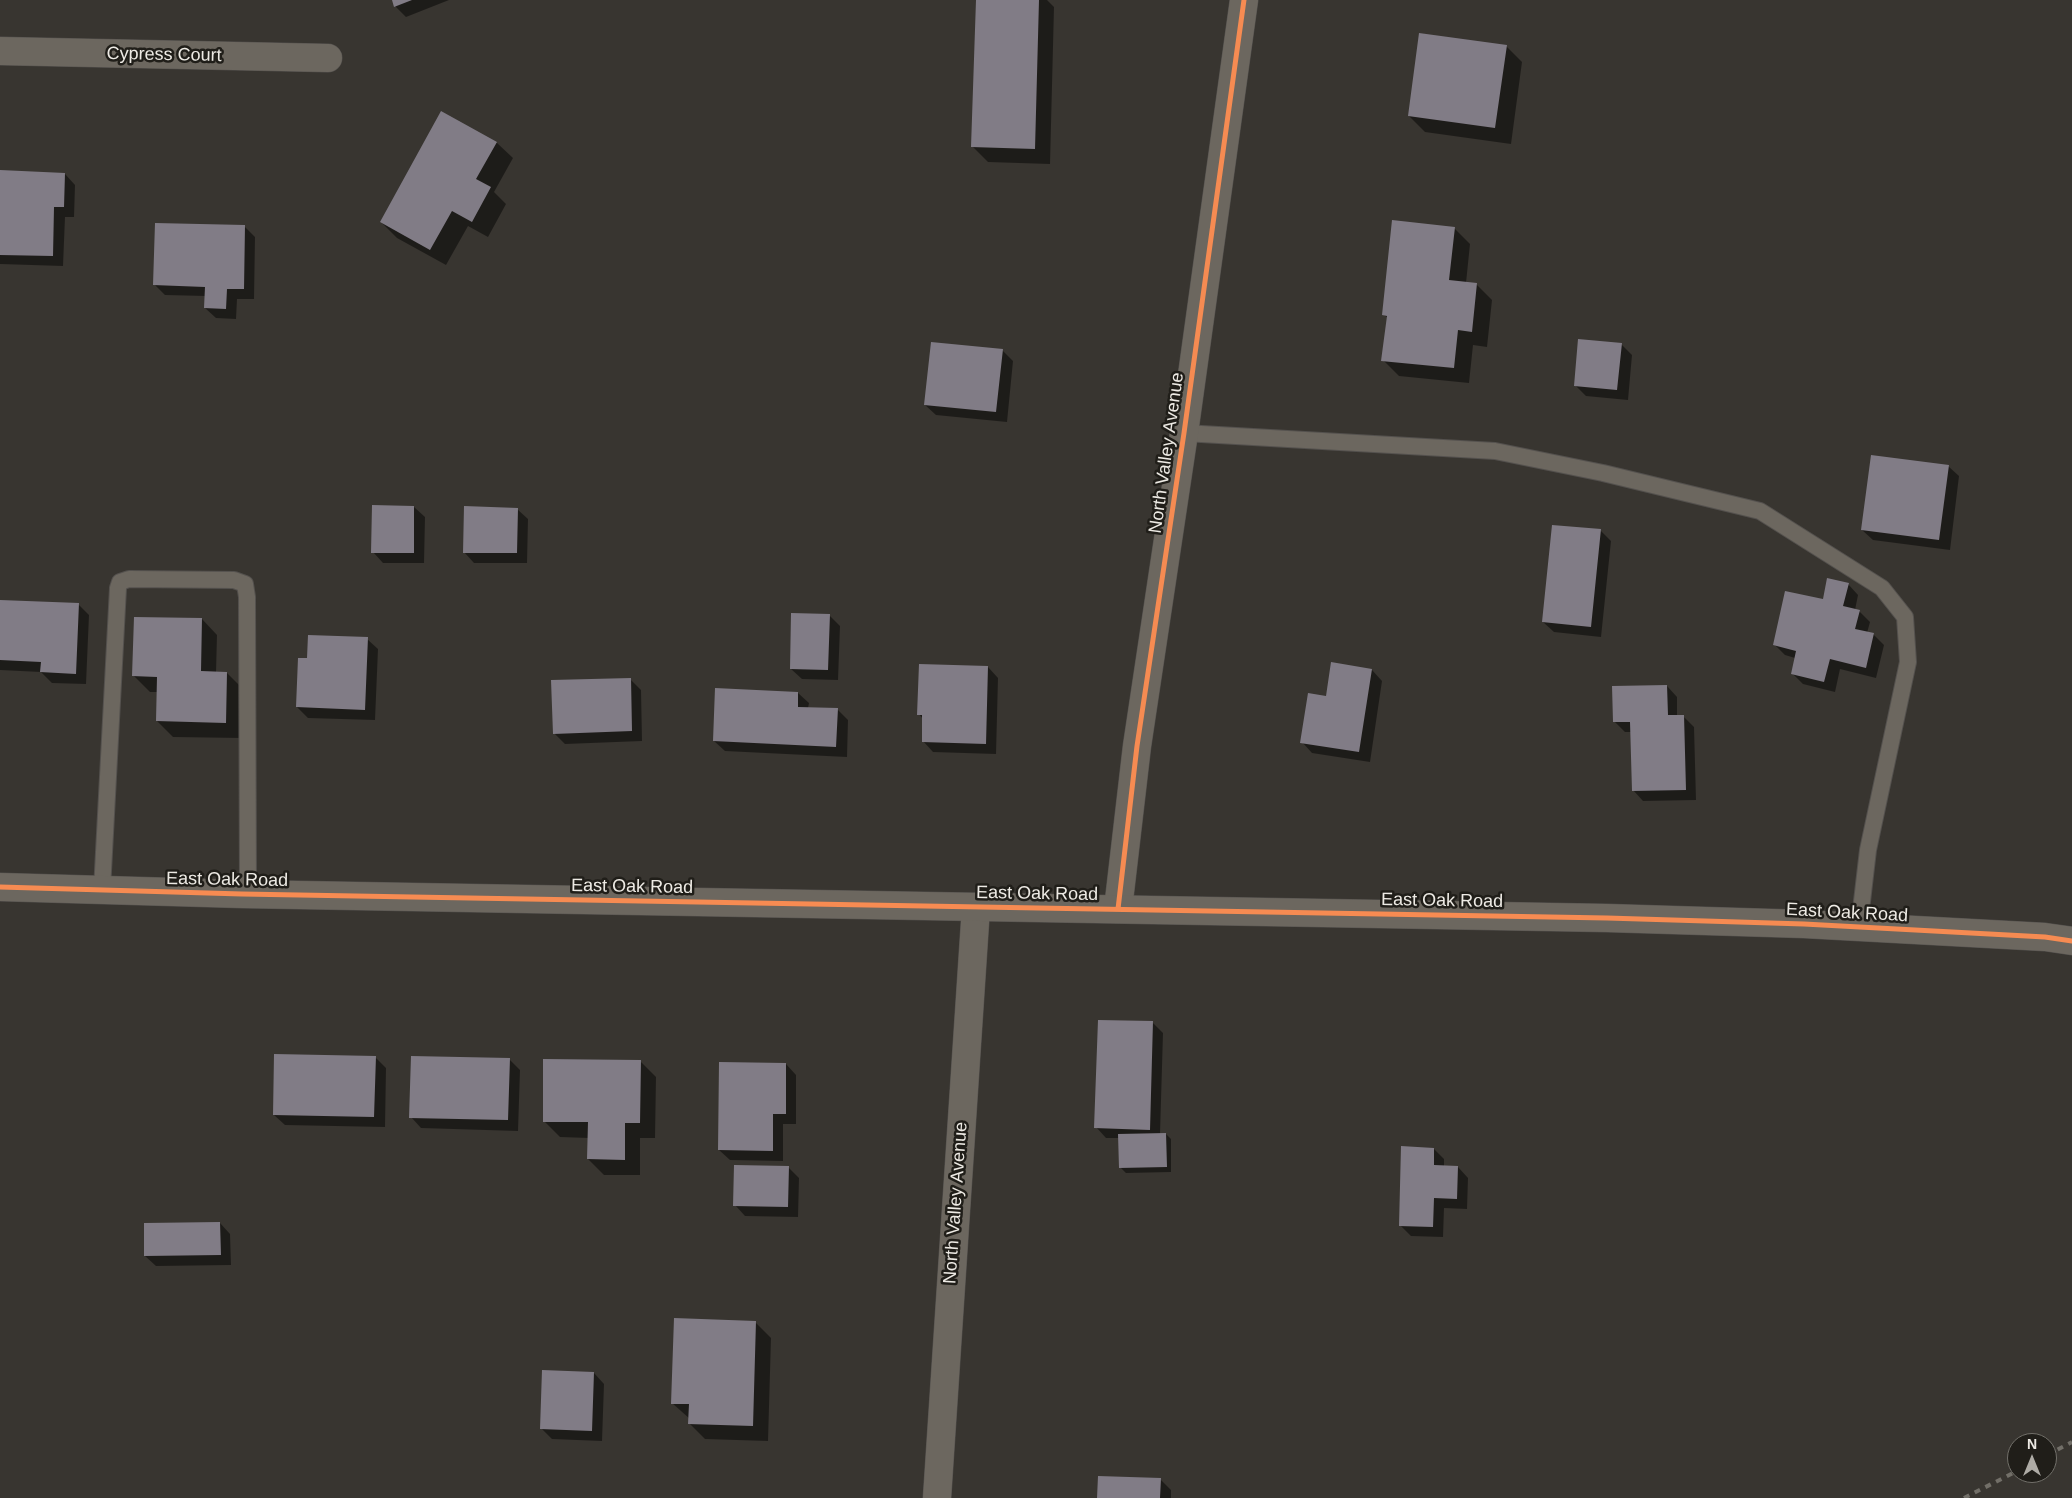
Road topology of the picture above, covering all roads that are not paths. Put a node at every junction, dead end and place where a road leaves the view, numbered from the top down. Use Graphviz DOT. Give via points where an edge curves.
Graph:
graph roads {
  1 [pos="1244,0"];
  2 [pos="0,51"];
  3 [pos="328,58"];
  4 [pos="1184,434"];
  5 [pos="0,887"];
  6 [pos="102,890"];
  7 [pos="248,894"];
  8 [pos="976,907"];
  9 [pos="1118,909"];
  10 [pos="1859,927"];
  11 [pos="2072,941"];
  12 [pos="937,1498"];
  1 -- 4 [label="street, North Valley Avenue"];
  2 -- 3 [label="street, Cypress Court"];
  4 -- 9 [label="street, North Valley Avenue" via="1137,746"];
  4 -- 10 [label="lane" via="1495,451 1603,473 1760,511 1882,588 1905,617 1908,662 1868,850"];
  5 -- 6 [label="street, East Oak Road"];
  6 -- 7 [label="street, East Oak Road"];
  6 -- 7 [label="lane" via="120,582 129,579 234,580 245,584 247,597"];
  7 -- 8 [label="street, East Oak Road"];
  8 -- 9 [label="street, East Oak Road"];
  8 -- 12 [label="street, North Valley Avenue"];
  9 -- 10 [label="street, East Oak Road" via="1607,918"];
  10 -- 11 [label="street, East Oak Road"];
}
